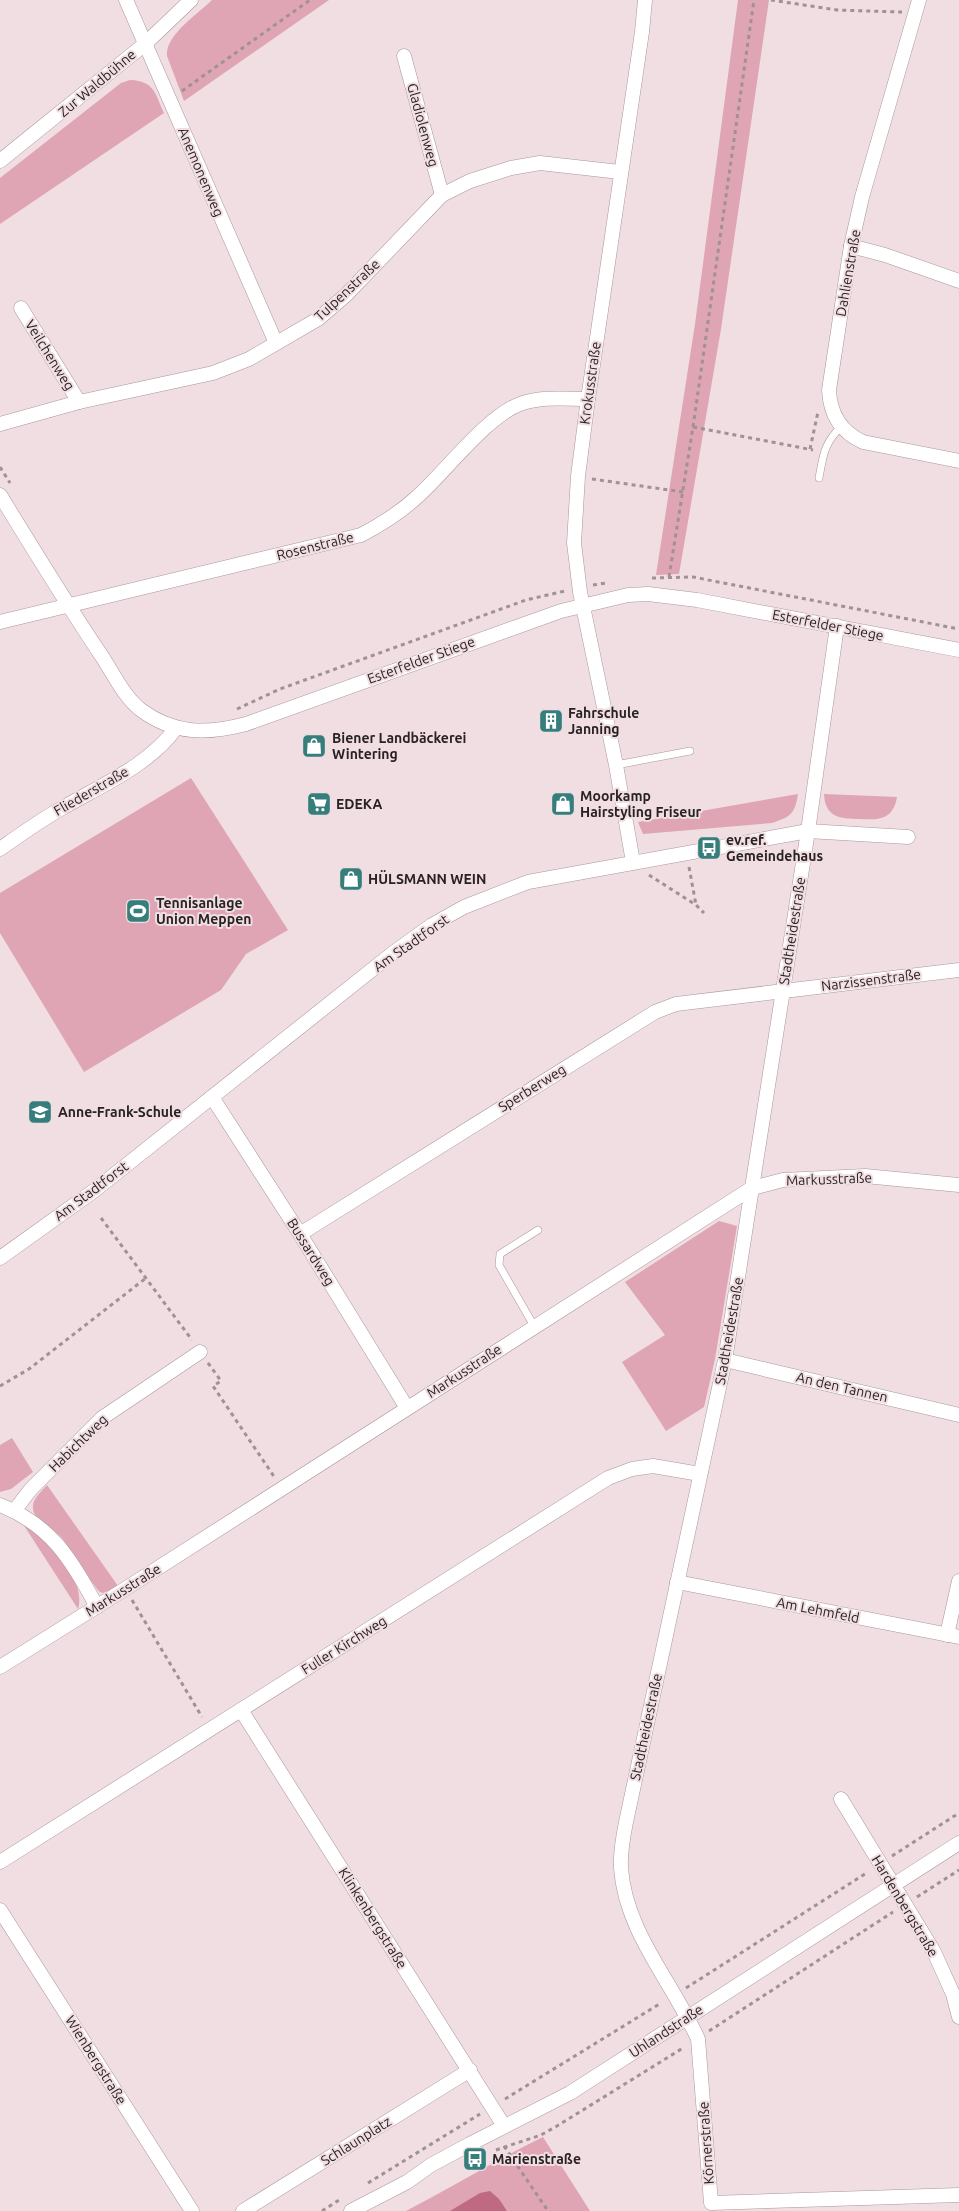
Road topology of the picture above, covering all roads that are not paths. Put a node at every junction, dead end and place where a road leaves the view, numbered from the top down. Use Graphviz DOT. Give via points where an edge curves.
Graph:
graph roads {
  1 [pos="126,0"];
  2 [pos="191,0"];
  3 [pos="645,0"];
  4 [pos="917,6"];
  5 [pos="145,44"];
  6 [pos="404,56"];
  7 [pos="0,161"];
  8 [pos="620,172"];
  9 [pos="442,195"];
  10 [pos="851,246"];
  11 [pos="959,281"];
  12 [pos="21,308"];
  13 [pos="276,344"];
  14 [pos="588,399"];
  15 [pos="79,402"];
  16 [pos="0,424"];
  17 [pos="841,427"];
  18 [pos="959,460"];
  19 [pos="819,478"];
  20 [pos="0,495"];
  21 [pos="583,604"];
  22 [pos="69,606"];
  23 [pos="0,622"];
  24 [pos="837,626"];
  25 [pos="959,650"];
  26 [pos="176,728"];
  27 [pos="690,751"];
  28 [pos="616,765"];
  29 [pos="808,831"];
  30 [pos="908,837"];
  31 [pos="0,848"];
  32 [pos="633,862"];
  33 [pos="959,970"];
  34 [pos="782,990"];
  35 [pos="212,1097"];
  36 [pos="959,1185"];
  37 [pos="752,1188"];
  38 [pos="538,1230"];
  39 [pos="300,1234"];
  40 [pos="0,1258"];
  41 [pos="534,1326"];
  42 [pos="200,1352"];
  43 [pos="725,1360"];
  44 [pos="407,1408"];
  45 [pos="959,1415"];
  46 [pos="700,1474"];
  47 [pos="0,1505"];
  48 [pos="14,1511"];
  49 [pos="959,1581"];
  50 [pos="677,1582"];
  51 [pos="97,1607"];
  52 [pos="953,1636"];
  53 [pos="0,1667"];
  54 [pos="241,1710"];
  55 [pos="841,1799"];
  56 [pos="959,1843"];
  57 [pos="0,1862"];
  58 [pos="893,1886"];
  59 [pos="0,1910"];
  60 [pos="688,2017"];
  61 [pos="959,2017"];
  62 [pos="470,2070"];
  63 [pos="504,2126"];
  64 [pos="959,2195"];
  65 [pos="367,2207"];
  66 [pos="192,2211"];
  67 [pos="243,2211"];
  68 [pos="351,2211"];
  1 -- 5 [label="street, Anemonenweg"];
  2 -- 5 [label="street, Zur Waldbühne"];
  3 -- 8 [label="street, Krokusstraße"];
  4 -- 10 [label="street, Dahlienstraße"];
  5 -- 7 [label="street, Zur Waldbühne"];
  5 -- 13 [label="street, Anemonenweg"];
  6 -- 9 [label="street, Gladiolenweg"];
  8 -- 9 [label="street, Tulpenstraße" via="540,163 510,168 470,181"];
  8 -- 14 [label="street, Krokusstraße"];
  9 -- 13 [label="street, Tulpenstraße" via="346,295 318,319"];
  10 -- 11 [label="street" via="885,254"];
  10 -- 17 [label="street, Dahlienstraße" via="829,390 830,404"];
  12 -- 15 [label="street, Veilchenweg"];
  13 -- 15 [label="street, Tulpenstraße" via="213,373"];
  14 -- 21 [label="street, Krokusstraße" via="578,476 574,543"];
  14 -- 22 [label="street, Rosenstraße" via="542,398 519,404 498,416 418,497 390,519 361,535"];
  15 -- 16 [label="street, Tulpenstraße"];
  17 -- 18 [label="street, Dahlienstraße" via="863,442"];
  17 -- 19 [label="lane" via="830,438"];
  20 -- 22 [label="street, Esterfelder Stiege"];
  21 -- 24 [label="street, Esterfelder Stiege" via="628,595 667,595"];
  21 -- 26 [label="street, Esterfelder Stiege" via="246,724 221,731 197,732"];
  21 -- 28 [label="street, Krokusstraße"];
  22 -- 23 [label="street, Rosenstraße"];
  22 -- 26 [label="street, Esterfelder Stiege" via="128,696 141,710"];
  24 -- 25 [label="street, Esterfelder Stiege"];
  24 -- 29 [label="street, Stadtheidestraße"];
  26 -- 31 [label="street, Fliederstraße" via="148,758"];
  27 -- 28 [label="lane"];
  28 -- 32 [label="street, Krokusstraße"];
  29 -- 30 [label="street, Am Stadtforst"];
  29 -- 32 [label="street, Am Stadtforst"];
  29 -- 34 [label="street, Stadtheidestraße"];
  32 -- 35 [label="street, Am Stadtforst" via="528,882 464,907 393,953"];
  33 -- 34 [label="street, Narzissenstraße"];
  34 -- 37 [label="street, Stadtheidestraße"];
  34 -- 39 [label="street, Sperberweg" via="676,1004 655,1012"];
  35 -- 39 [label="street, Bussardweg"];
  35 -- 40 [label="street, Am Stadtforst" via="95,1190"];
  36 -- 37 [label="street, Markusstraße" via="865,1176 783,1180"];
  37 -- 41 [label="street, Markusstraße"];
  37 -- 43 [label="street, Stadtheidestraße"];
  38 -- 41 [label="lane" via="500,1254 499,1265"];
  39 -- 44 [label="street, Bussardweg"];
  41 -- 44 [label="street, Markusstraße"];
  42 -- 48 [label="street, Habichtweg" via="102,1418 31,1489"];
  43 -- 45 [label="street, An den Tannen"];
  43 -- 46 [label="street, Stadtheidestraße"];
  44 -- 51 [label="street, Markusstraße"];
  46 -- 50 [label="street, Stadtheidestraße"];
  46 -- 54 [label="street, Fuller Kirchweg" via="653,1466 632,1468 608,1478"];
  47 -- 48 [label="street"];
  48 -- 51 [label="street" via="54,1538"];
  49 -- 52 [label="street"];
  50 -- 52 [label="street, Am Lehmfeld"];
  50 -- 60 [label="street, Stadtheidestraße" via="626,1822 621,1867 629,1905 641,1935"];
  51 -- 53 [label="street, Markusstraße"];
  54 -- 57 [label="street, Fuller Kirchweg"];
  54 -- 62 [label="street, Klinkenbergstraße"];
  55 -- 58 [label="street, Hardenbergstraße"];
  56 -- 58 [label="street, Uhlandstraße"];
  58 -- 60 [label="street, Uhlandstraße"];
  58 -- 61 [label="street, Hardenbergstraße" via="941,1967"];
  59 -- 66 [label="street, Wienbergstraße"];
  60 -- 63 [label="street, Uhlandstraße" via="570,2093"];
  60 -- 64 [label="street, Körnerstraße" via="698,2039 710,2203"];
  62 -- 63 [label="street, Klinkenbergstraße"];
  62 -- 67 [label="street, Schlaunplatz"];
  63 -- 65 [label="street, Uhlandstraße" via="431,2165"];
  65 -- 68 [label="street, Uhlandstraße"];
}
